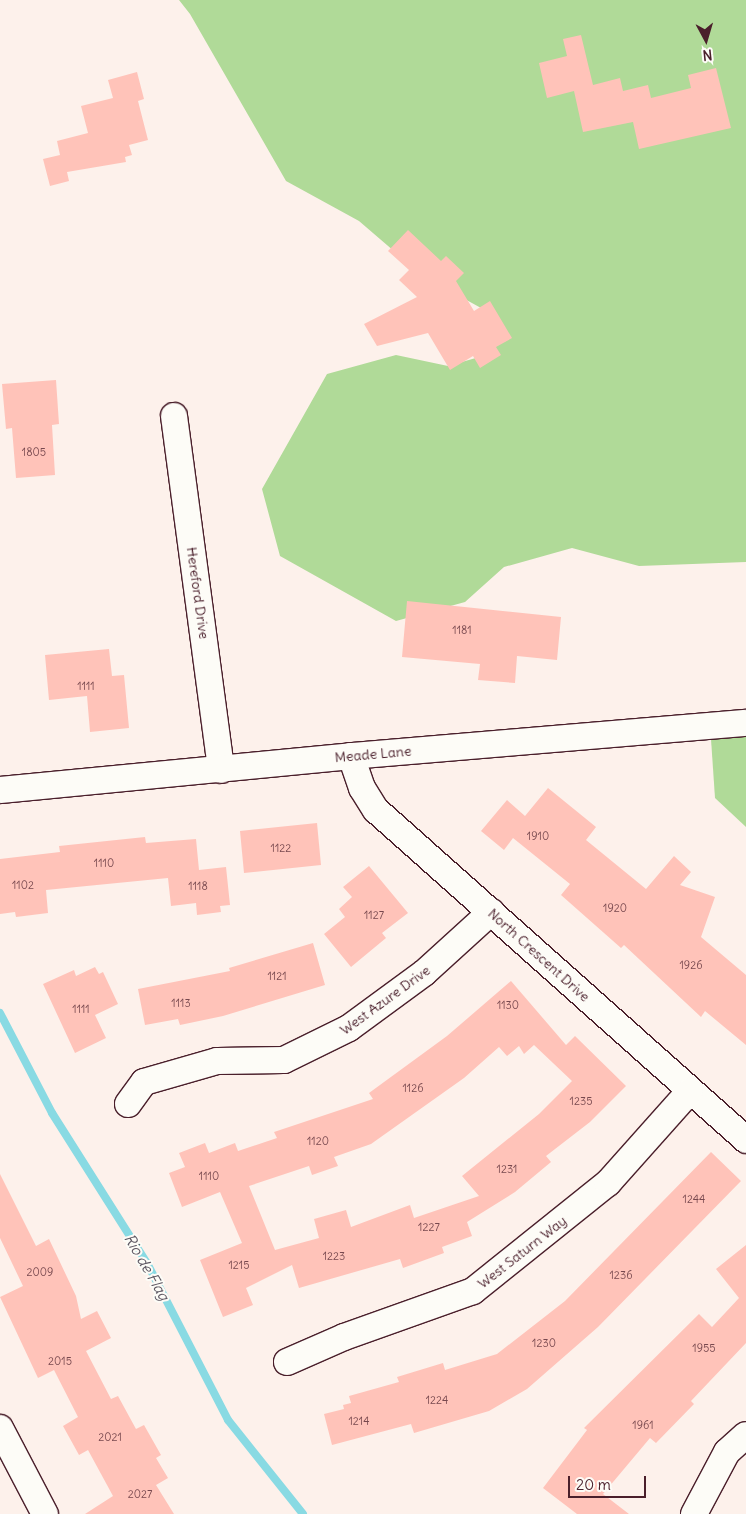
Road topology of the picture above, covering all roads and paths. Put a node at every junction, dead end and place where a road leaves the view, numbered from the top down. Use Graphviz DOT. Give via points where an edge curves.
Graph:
graph roads {
  1 [pos="174,416"];
  2 [pos="746,723"];
  3 [pos="352,756"];
  4 [pos="221,770"];
  5 [pos="0,790"];
  6 [pos="491,912"];
  7 [pos="689,1092"];
  8 [pos="128,1104"];
  9 [pos="746,1140"];
  10 [pos="287,1362"];
  11 [pos="0,1428"];
  12 [pos="746,1435"];
  13 [pos="45,1514"];
  14 [pos="694,1514"];
  1 -- 4 [label="street, Hereford Drive"];
  2 -- 3 [label="street, Meade Lane"];
  3 -- 4 [label="street, Meade Lane"];
  3 -- 6 [label="street, North Crescent Drive" via="362,788 376,810"];
  4 -- 5 [label="street, Meade Lane"];
  6 -- 7 [label="street, North Crescent Drive"];
  6 -- 8 [label="street, West Azure Drive" via="424,973 349,1028 284,1060 217,1061 144,1082"];
  7 -- 9 [label="street, North Crescent Drive"];
  7 -- 10 [label="street, West Saturn Way" via="608,1183 473,1291 344,1337"];
  11 -- 13 [label="street"];
  12 -- 14 [label="street" via="727,1452"];
}
